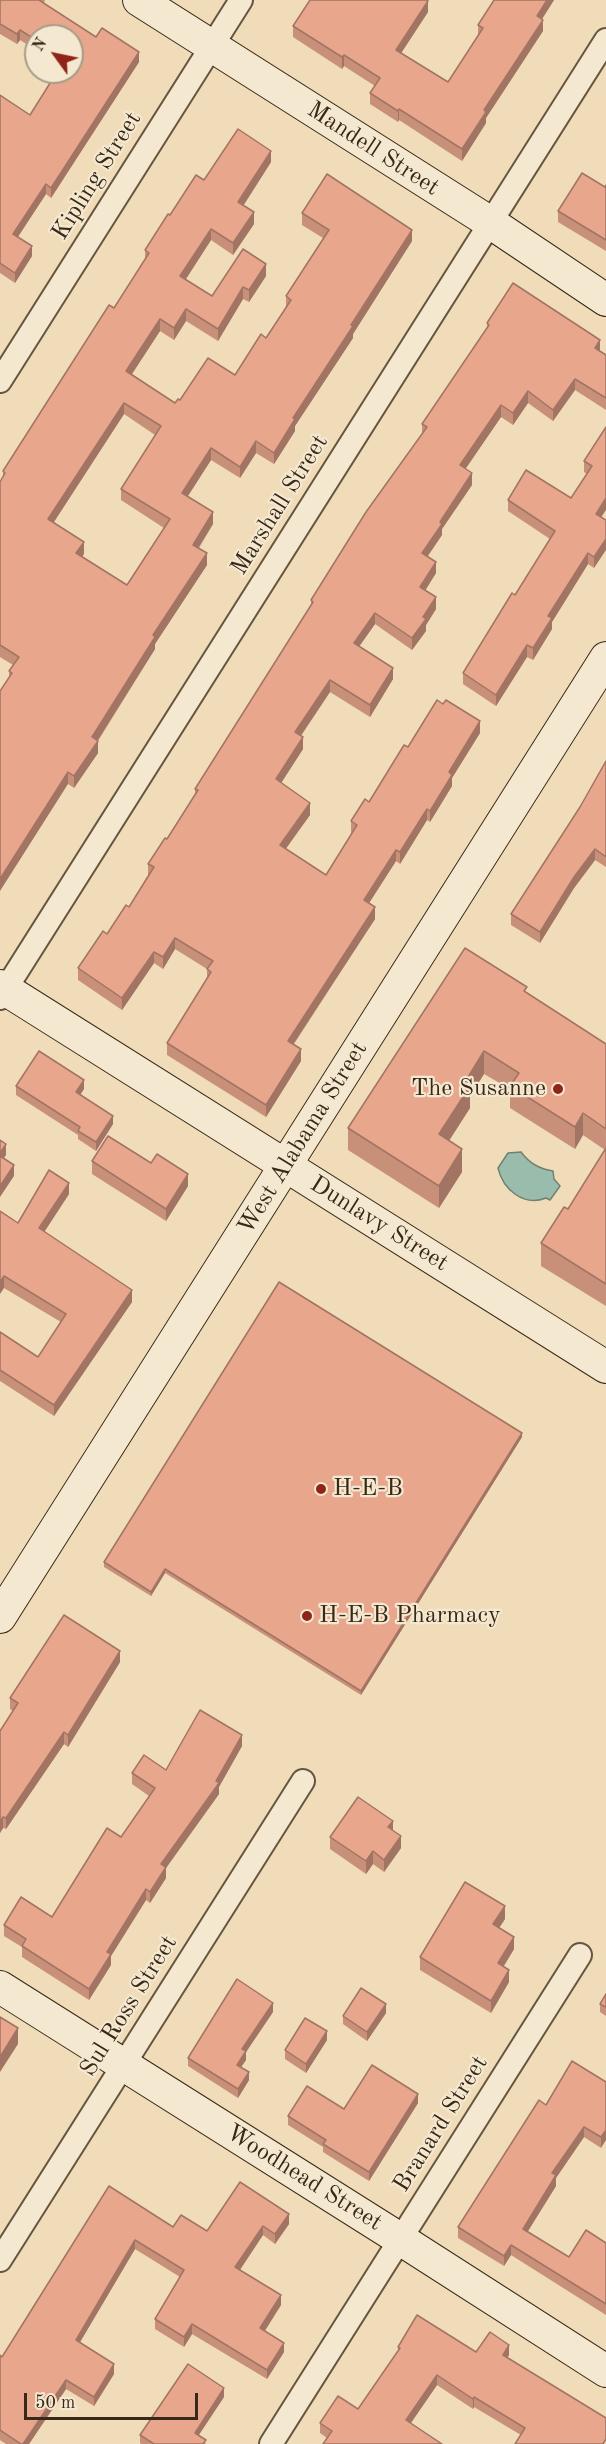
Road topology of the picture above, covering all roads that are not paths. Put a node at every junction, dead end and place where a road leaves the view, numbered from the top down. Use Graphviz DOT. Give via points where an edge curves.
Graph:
graph roads {
  1 [pos="139,0"];
  2 [pos="241,0"];
  3 [pos="606,40"];
  4 [pos="212,45"];
  5 [pos="491,223"];
  6 [pos="606,300"];
  7 [pos="0,381"];
  8 [pos="606,658"];
  9 [pos="2,991"];
  10 [pos="285,1166"];
  11 [pos="606,1367"];
  12 [pos="0,1617"];
  13 [pos="303,1780"];
  14 [pos="580,1955"];
  15 [pos="0,1987"];
  16 [pos="124,2064"];
  17 [pos="400,2239"];
  18 [pos="0,2260"];
  19 [pos="606,2371"];
  20 [pos="271,2444"];
  1 -- 4 [label="street, Mandell Street"];
  2 -- 4 [label="street, Kipling Street"];
  3 -- 5 [label="street, Marshall Street"];
  4 -- 5 [label="street, Mandell Street"];
  4 -- 7 [label="street, Kipling Street"];
  5 -- 6 [label="street, Mandell Street"];
  5 -- 9 [label="street, Marshall Street"];
  8 -- 10 [label="street, West Alabama Street"];
  9 -- 10 [label="street, Dunlavy Street"];
  10 -- 11 [label="street, Dunlavy Street"];
  10 -- 12 [label="street, West Alabama Street"];
  13 -- 16 [label="street, Sul Ross Street"];
  14 -- 17 [label="street, Branard Street"];
  15 -- 16 [label="street, Woodhead Street"];
  16 -- 17 [label="street, Woodhead Street"];
  16 -- 18 [label="street, Sul Ross Street"];
  17 -- 19 [label="street, Woodhead Street"];
  17 -- 20 [label="street, Branard Street"];
}
